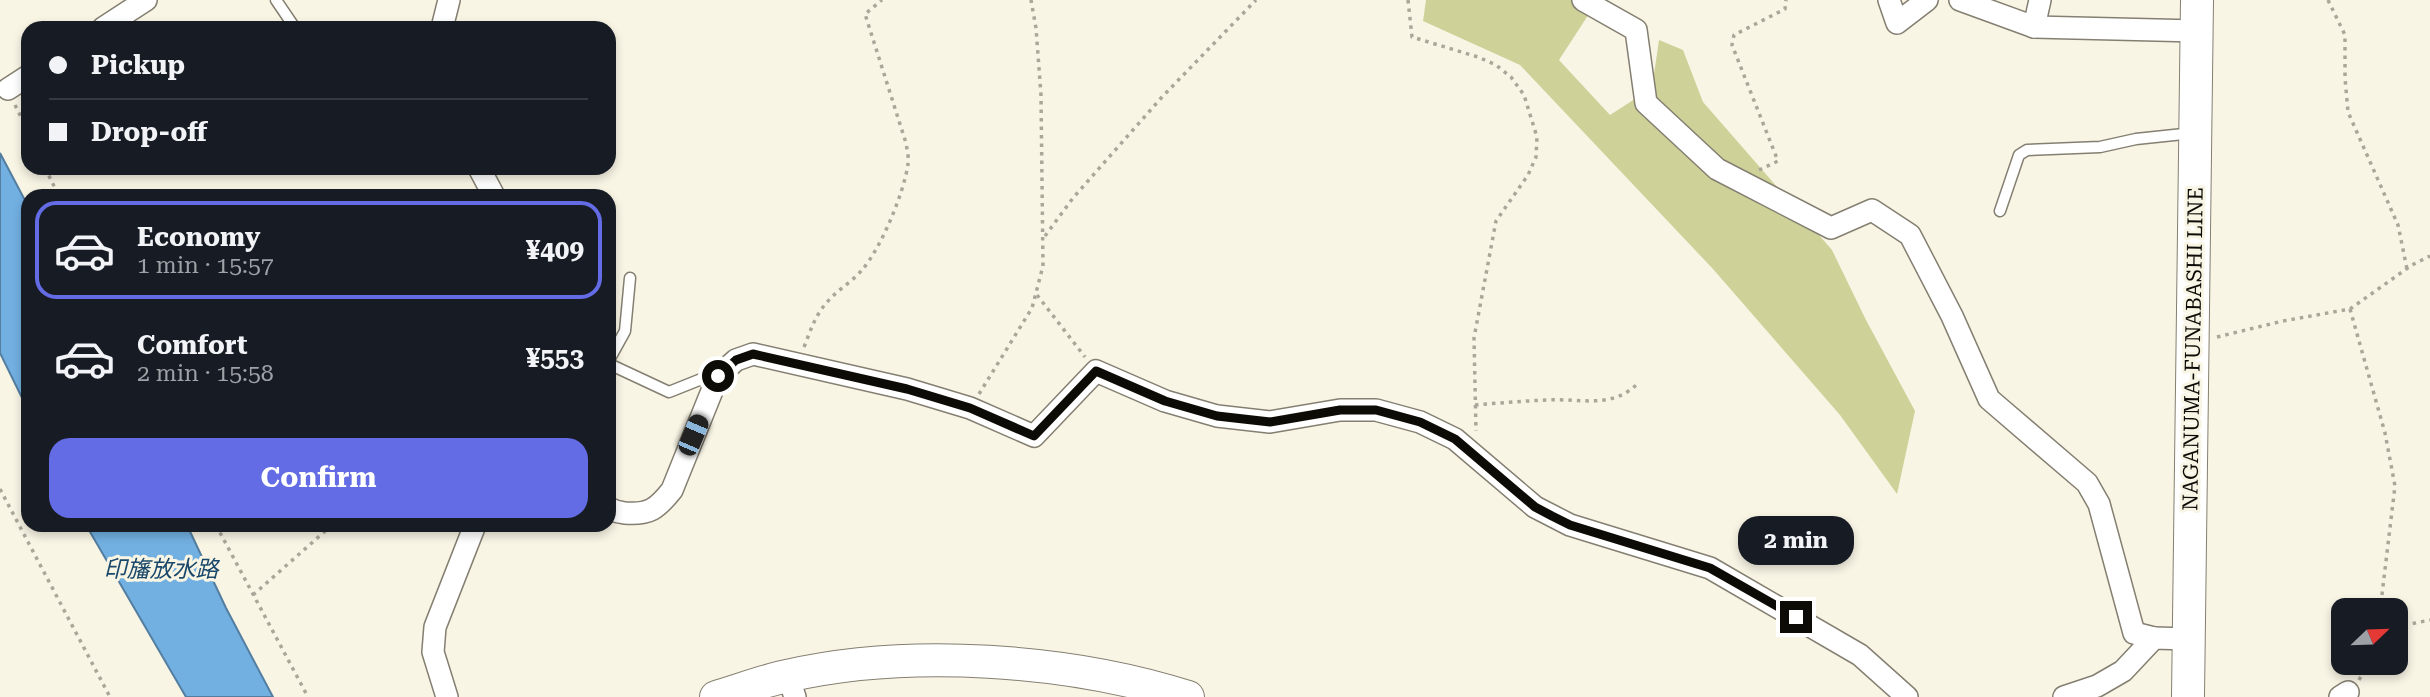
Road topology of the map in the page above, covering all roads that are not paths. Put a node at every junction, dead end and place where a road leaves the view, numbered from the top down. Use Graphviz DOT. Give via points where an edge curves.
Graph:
graph roads {
  1 [pos="146,0"];
  2 [pos="276,0"];
  3 [pos="449,0"];
  4 [pos="1583,0"];
  5 [pos="1889,0"];
  6 [pos="1927,0"];
  7 [pos="1960,0"];
  8 [pos="2040,0"];
  9 [pos="2197,0"];
  10 [pos="114,21"];
  11 [pos="290,21"];
  12 [pos="444,21"];
  13 [pos="2034,27"];
  14 [pos="2197,32"];
  15 [pos="21,81"];
  16 [pos="8,89"];
  17 [pos="2196,133"];
  18 [pos="2000,211"];
  19 [pos="630,278"];
  20 [pos="616,348"];
  21 [pos="616,366"];
  22 [pos="724,370"];
  23 [pos="616,512"];
  24 [pos="472,532"];
  25 [pos="2154,638"];
  26 [pos="2189,639"];
  27 [pos="791,686"];
  28 [pos="447,697"];
  29 [pos="716,697"];
  30 [pos="1188,697"];
  31 [pos="1907,697"];
  32 [pos="2064,697"];
  33 [pos="2188,697"];
  1 -- 10 [label="street"];
  2 -- 11 [label="lane"];
  3 -- 12 [label="street"];
  4 -- 25 [label="street" via="1636,30 1646,103 1717,169 1830,228 1872,210 1910,235 1989,399 2087,483 2099,504 2134,633"];
  5 -- 6 [label="street" via="1897,23"];
  7 -- 13 [label="street"];
  8 -- 13 [label="street"];
  9 -- 14 [label="main road, NAGANUMA-FUNABASHI LINE"];
  13 -- 14 [label="street"];
  14 -- 17 [label="main road, NAGANUMA-FUNABASHI LINE"];
  15 -- 16 [label="street"];
  17 -- 18 [label="lane" via="2100,147 2027,150 2019,155"];
  17 -- 26 [label="main road, NAGANUMA-FUNABASHI LINE"];
  19 -- 20 [label="lane" via="625,331"];
  21 -- 22 [label="lane" via="669,392"];
  22 -- 23 [label="street" via="672,490 660,506 642,514"];
  22 -- 31 [label="street" via="753,354 907,389 970,408 1034,436 1096,371 1165,401 1217,416 1270,422 1340,410 1376,410 1420,422 1455,439 1535,507 1570,525 1710,568 1860,655"];
  24 -- 28 [label="street" via="435,626 433,652"];
  25 -- 26 [label="street"];
  25 -- 32 [label="street" via="2123,671"];
  26 -- 33 [label="main road, NAGANUMA-FUNABASHI LINE"];
  27 -- 29 [label="main road"];
  27 -- 30 [label="main road" via="900,661 1011,663 1135,683"];
}
